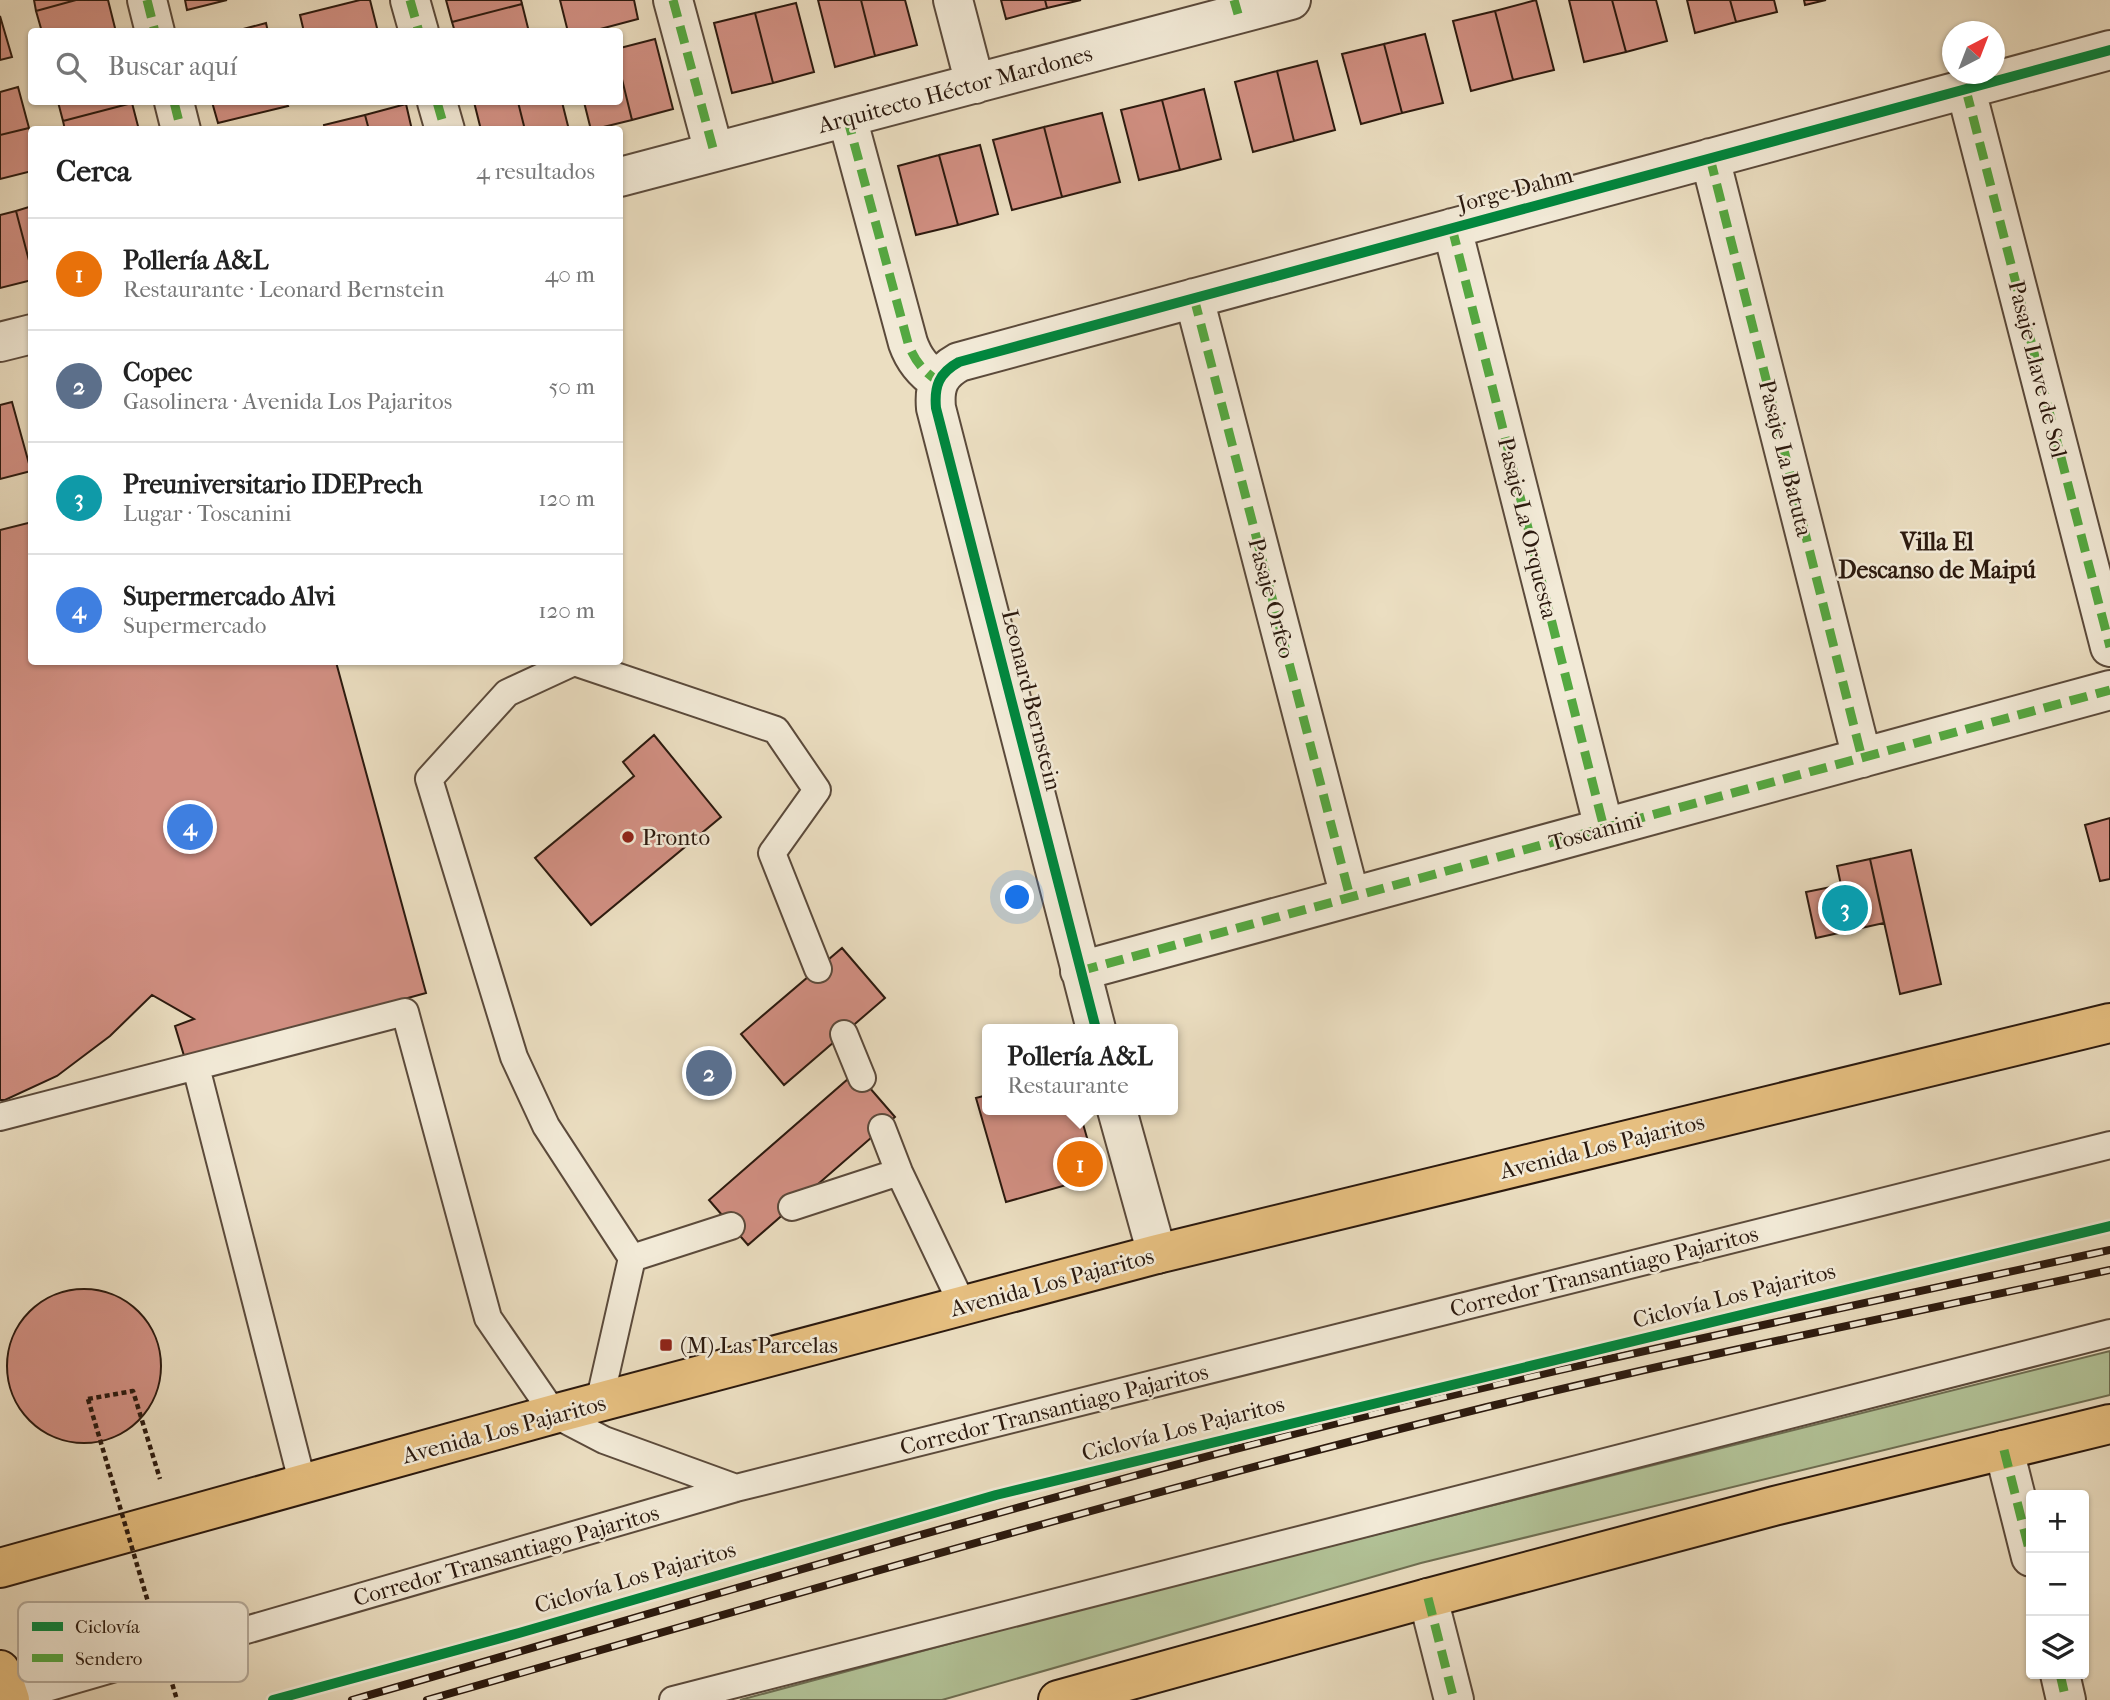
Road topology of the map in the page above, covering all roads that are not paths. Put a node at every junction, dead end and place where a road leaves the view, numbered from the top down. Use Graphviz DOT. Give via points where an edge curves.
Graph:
graph roads {
  1 [pos="147,0"];
  2 [pos="410,0"];
  3 [pos="673,0"];
  4 [pos="953,0"];
  5 [pos="1291,0"];
  6 [pos="1236,7"];
  7 [pos="154,28"];
  8 [pos="418,28"];
  9 [pos="2110,50"];
  10 [pos="975,84"];
  11 [pos="1966,90"];
  12 [pos="175,105"];
  13 [pos="438,105"];
  14 [pos="847,117"];
  15 [pos="180,126"];
  16 [pos="444,126"];
  17 [pos="714,152"];
  18 [pos="1710,158"];
  19 [pos="623,176"];
  20 [pos="1452,228"];
  21 [pos="1194,298"];
  22 [pos="28,335"];
  23 [pos="0,342"];
  24 [pos="938,380"];
  25 [pos="2110,647"];
  26 [pos="568,665"];
  27 [pos="583,665"];
  28 [pos="2110,690"];
  29 [pos="1862,758"];
  30 [pos="1604,828"];
  31 [pos="1350,898"];
  32 [pos="818,969"];
  33 [pos="1080,971"];
  34 [pos="2110,1023"];
  35 [pos="1095,1024"];
  36 [pos="844,1034"];
  37 [pos="196,1066"];
  38 [pos="862,1078"];
  39 [pos="1118,1115"];
  40 [pos="0,1117"];
  41 [pos="882,1128"];
  42 [pos="2110,1145"];
  43 [pos="899,1172"];
  44 [pos="792,1207"];
  45 [pos="731,1226"];
  46 [pos="1157,1254"];
  47 [pos="632,1258"];
  48 [pos="963,1306"];
  49 [pos="2110,1333"];
  50 [pos="599,1403"];
  51 [pos="554,1414"];
  52 [pos="2110,1424"];
  53 [pos="2004,1450"];
  54 [pos="303,1485"];
  55 [pos="736,1488"];
  56 [pos="2030,1553"];
  57 [pos="0,1569"];
  58 [pos="1428,1598"];
  59 [pos="248,1624"];
  60 [pos="2061,1679"];
  61 [pos="42,1682"];
  62 [pos="6,1692"];
  63 [pos="673,1700"];
  64 [pos="1058,1700"];
  65 [pos="1454,1700"];
  66 [pos="2066,1700"];
  1 -- 7 [label="street"];
  2 -- 8 [label="street"];
  3 -- 17 [label="street"];
  4 -- 10 [label="street"];
  5 -- 6 [label="street, Arquitecto Héctor Mardones"];
  6 -- 10 [label="street, Arquitecto Héctor Mardones"];
  9 -- 11 [label="street, Jorge Dahm"];
  10 -- 14 [label="street, Arquitecto Héctor Mardones"];
  11 -- 18 [label="street, Jorge Dahm"];
  11 -- 25 [label="street, Pasaje Llave de Sol"];
  12 -- 15 [label="street"];
  13 -- 16 [label="street"];
  14 -- 17 [label="street, Arquitecto Héctor Mardones"];
  14 -- 24 [label="street" via="908,342 918,363"];
  17 -- 19 [label="street, Arquitecto Héctor Mardones"];
  18 -- 20 [label="street, Jorge Dahm"];
  18 -- 29 [label="street, Pasaje La Batuta"];
  20 -- 21 [label="street, Jorge Dahm"];
  20 -- 30 [label="street, Pasaje La Orquesta"];
  21 -- 24 [label="street, Jorge Dahm" via="959,362"];
  21 -- 31 [label="street, Pasaje Orfeo"];
  22 -- 23 [label="street"];
  24 -- 33 [label="street, Leonard Bernstein" via="936,408"];
  26 -- 47 [label="lane" via="507,693 429,779 514,1057 546,1126"];
  27 -- 32 [label="lane" via="776,730 817,790 772,853"];
  28 -- 29 [label="street, Toscanini"];
  29 -- 30 [label="street, Toscanini"];
  30 -- 31 [label="street, Toscanini"];
  31 -- 33 [label="street, Toscanini"];
  33 -- 35 [label="street, Leonard Bernstein"];
  34 -- 46 [label="main road, Avenida Los Pajaritos"];
  36 -- 38 [label="lane"];
  37 -- 40 [label="lane"];
  37 -- 51 [label="lane" via="405,1012 488,1318"];
  37 -- 54 [label="lane"];
  39 -- 46 [label="street"];
  41 -- 43 [label="lane"];
  42 -- 55 [label="lane, Corredor Transantiago Pajaritos"];
  43 -- 44 [label="lane"];
  43 -- 48 [label="lane"];
  45 -- 47 [label="lane"];
  46 -- 48 [label="main road, Avenida Los Pajaritos"];
  47 -- 50 [label="lane"];
  48 -- 50 [label="main road, Avenida Los Pajaritos"];
  49 -- 63 [label="lane"];
  50 -- 51 [label="main road, Avenida Los Pajaritos"];
  51 -- 54 [label="main road, Avenida Los Pajaritos"];
  51 -- 55 [label="lane" via="604,1440"];
  52 -- 53 [label="main road"];
  53 -- 56 [label="street"];
  53 -- 58 [label="main road"];
  54 -- 57 [label="main road, Avenida Los Pajaritos"];
  55 -- 59 [label="lane, Corredor Transantiago Pajaritos"];
  58 -- 64 [label="main road"];
  58 -- 65 [label="street"];
  60 -- 66 [label="street"];
  61 -- 62 [label="lane, Corredor Transantiago Pajaritos"];
}
